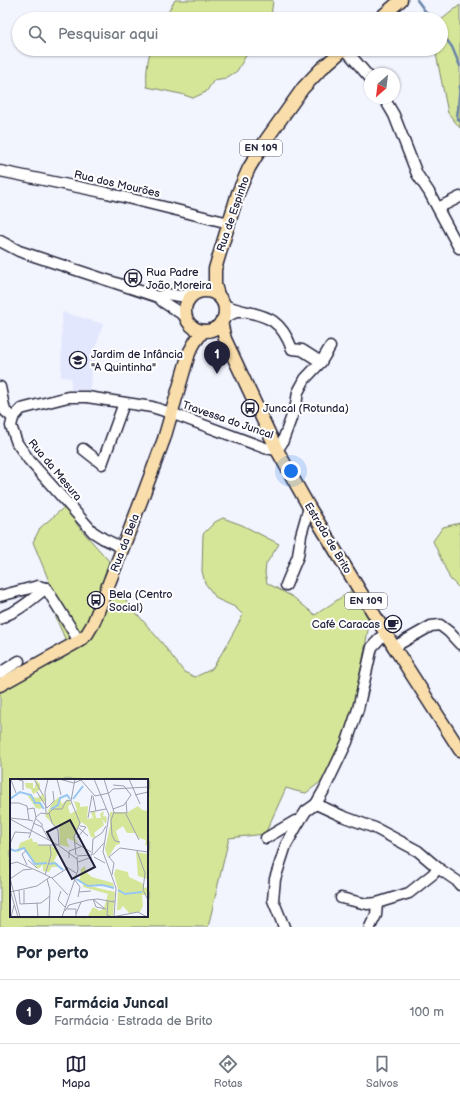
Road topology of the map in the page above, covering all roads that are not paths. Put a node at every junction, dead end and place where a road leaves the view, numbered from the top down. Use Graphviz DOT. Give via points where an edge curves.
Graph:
graph roads {
  1 [pos="401,0"];
  2 [pos="387,12"];
  3 [pos="336,56"];
  4 [pos="350,56"];
  5 [pos="364,71"];
  6 [pos="387,104"];
  7 [pos="0,171"];
  8 [pos="460,197"];
  9 [pos="438,208"];
  10 [pos="229,222"];
  11 [pos="0,241"];
  12 [pos="459,248"];
  13 [pos="215,269"];
  14 [pos="195,292"];
  15 [pos="158,297"];
  16 [pos="221,300"];
  17 [pos="245,312"];
  18 [pos="186,319"];
  19 [pos="223,320"];
  20 [pos="207,331"];
  21 [pos="225,339"];
  22 [pos="330,347"];
  23 [pos="189,354"];
  24 [pos="322,362"];
  25 [pos="0,387"];
  26 [pos="124,403"];
  27 [pos="171,413"];
  28 [pos="13,418"];
  29 [pos="83,450"];
  30 [pos="277,450"];
  31 [pos="309,507"];
  32 [pos="123,548"];
  33 [pos="286,585"];
  34 [pos="46,588"];
  35 [pos="0,596"];
  36 [pos="0,619"];
  37 [pos="385,633"];
  38 [pos="79,641"];
  39 [pos="460,644"];
  40 [pos="394,647"];
  41 [pos="19,661"];
  42 [pos="0,673"];
  43 [pos="0,685"];
  44 [pos="460,749"];
  45 [pos="316,804"];
  46 [pos="299,822"];
  47 [pos="266,838"];
  48 [pos="438,868"];
  49 [pos="460,885"];
  50 [pos="341,898"];
  51 [pos="377,903"];
  52 [pos="284,927"];
  53 [pos="370,927"];
  1 -- 2 [label="main road"];
  3 -- 10 [label="main road, Rua de Espinho / EN 109" via="303,88 266,140 248,168"];
  4 -- 5 [label="street"];
  6 -- 9 [label="street" via="417,174"];
  7 -- 10 [label="street, Rua dos Mourões"];
  8 -- 9 [label="street"];
  9 -- 12 [label="street"];
  10 -- 13 [label="main road, Rua de Espinho / EN 109"];
  11 -- 15 [label="street" via="19,251"];
  13 -- 14 [label="main road, Rua de Espinho / EN 109" via="205,284"];
  13 -- 16 [label="main road, Rua de Espinho / EN 109" via="215,285"];
  14 -- 15 [label="street"];
  14 -- 16 [label="main road" via="212,292"];
  14 -- 18 [label="main road, EN 109" via="185,304"];
  15 -- 18 [label="street"];
  16 -- 17 [label="street"];
  16 -- 19 [label="main road, EN 109" via="225,311"];
  17 -- 19 [label="street" via="236,312"];
  17 -- 24 [label="street" via="269,318 280,327 292,349 302,350"];
  18 -- 20 [label="main road" via="192,327"];
  18 -- 23 [label="main road, Rua da Bela"];
  19 -- 20 [label="main road" via="217,327"];
  19 -- 21 [label="main road, Estrada de Brito / EN 109"];
  20 -- 21 [label="main road" via="219,334"];
  20 -- 23 [label="main road, Rua da Bela" via="194,342"];
  21 -- 30 [label="main road, Estrada de Brito / EN 109"];
  22 -- 24 [label="street"];
  23 -- 27 [label="main road, Rua da Bela"];
  24 -- 30 [label="street" via="305,379 298,392 296,405"];
  25 -- 28 [label="street, Rua da Mesura" via="5,411"];
  26 -- 27 [label="street, Travessa do Juncal"];
  26 -- 28 [label="street, Travessa do Juncal" via="87,397 68,397 21,409"];
  26 -- 29 [label="street" via="102,464"];
  27 -- 30 [label="street, Travessa do Juncal" via="265,448"];
  27 -- 32 [label="main road, Rua da Bela" via="164,439"];
  28 -- 32 [label="street, Rua da Mesura" via="11,426 17,443 29,460 92,532"];
  30 -- 31 [label="main road, Estrada de Brito / EN 109"];
  31 -- 33 [label="street" via="298,556"];
  31 -- 37 [label="main road, Estrada de Brito / EN 109"];
  32 -- 38 [label="main road, Rua da Bela" via="93,624"];
  34 -- 35 [label="street" via="38,586"];
  34 -- 36 [label="street" via="22,607"];
  34 -- 38 [label="street"];
  37 -- 40 [label="main road, Estrada de Brito / EN 109"];
  37 -- 45 [label="street" via="372,647 358,709 347,742"];
  38 -- 43 [label="main road, Rua da Bela"];
  39 -- 40 [label="street" via="440,625 431,626"];
  40 -- 44 [label="main road, Estrada de Brito / EN 109"];
  41 -- 42 [label="street"];
  45 -- 46 [label="street" via="306,811"];
  45 -- 48 [label="street" via="375,828 418,851"];
  46 -- 47 [label="street" via="295,821"];
  46 -- 52 [label="street" via="286,845 275,879 274,900"];
  48 -- 49 [label="street"];
  48 -- 51 [label="street" via="409,893"];
  50 -- 51 [label="street" via="367,904"];
  51 -- 53 [label="street" via="376,915"];
}
